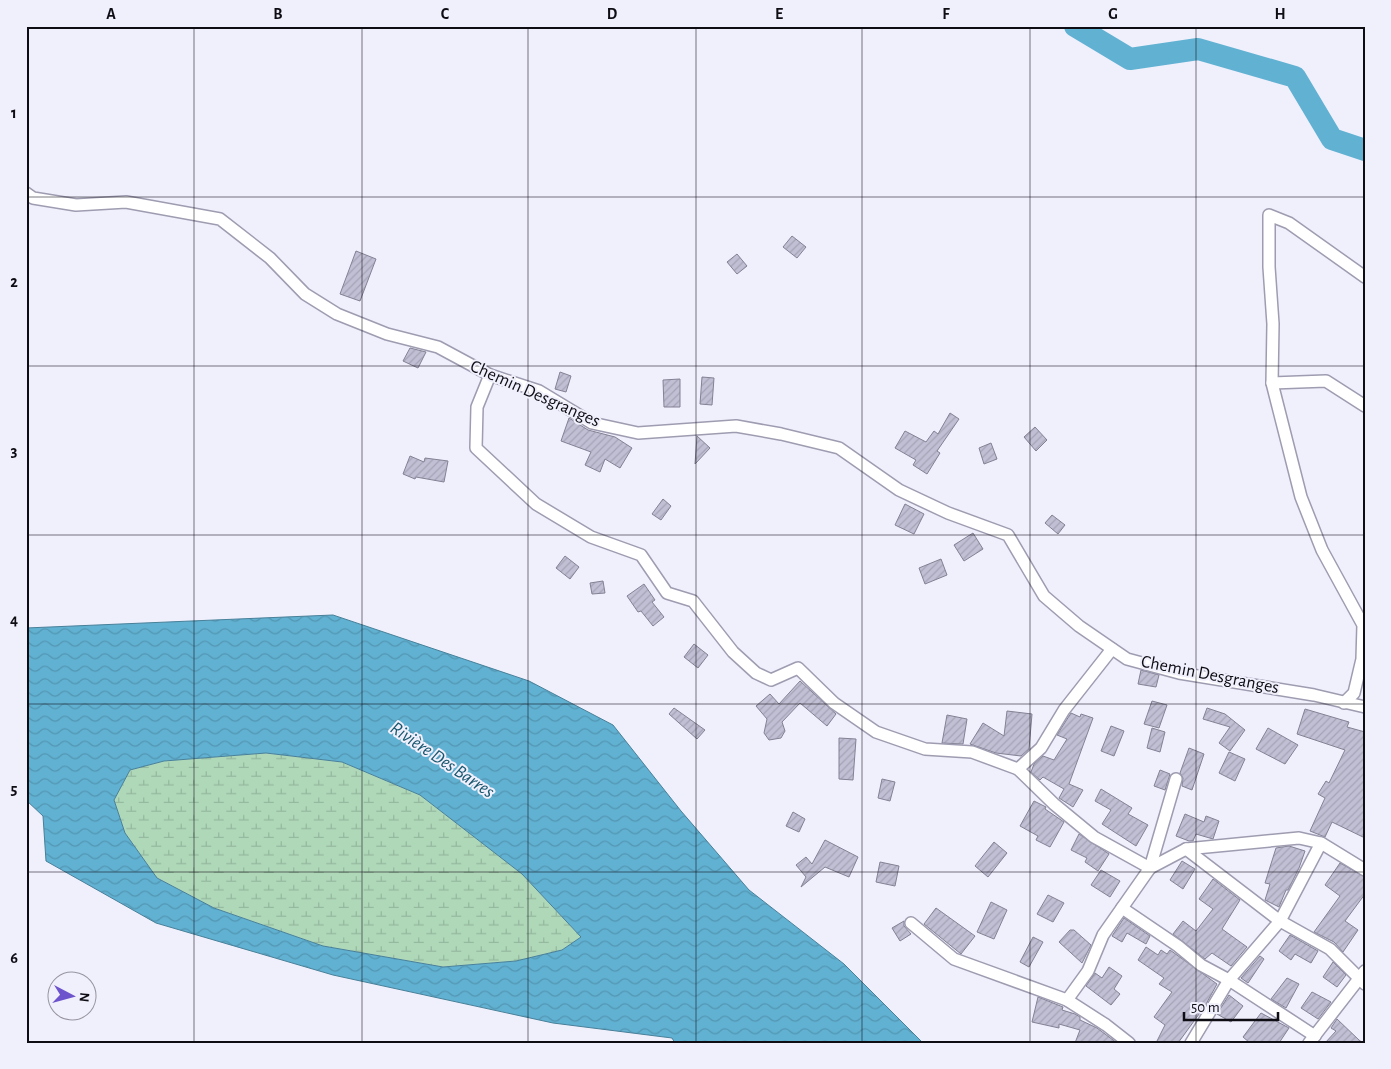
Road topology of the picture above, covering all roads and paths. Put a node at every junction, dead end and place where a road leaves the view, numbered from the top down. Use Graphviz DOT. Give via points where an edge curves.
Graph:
graph roads {
  1 [pos="26,194"];
  2 [pos="1365,277"];
  3 [pos="490,375"];
  4 [pos="1272,383"];
  5 [pos="1365,406"];
  6 [pos="1112,649"];
  7 [pos="1344,703"];
  8 [pos="1365,708"];
  9 [pos="1018,769"];
  10 [pos="1176,779"];
  11 [pos="1321,843"];
  12 [pos="1186,849"];
  13 [pos="1150,868"];
  14 [pos="1365,870"];
  15 [pos="1122,908"];
  16 [pos="1280,921"];
  17 [pos="911,923"];
  18 [pos="1363,978"];
  19 [pos="1229,980"];
  20 [pos="1067,1000"];
  21 [pos="1312,1039"];
  22 [pos="1129,1043"];
  23 [pos="1191,1043"];
  1 -- 3 [label="street, Chemin Desgranges" via="76,205 126,202 220,219 270,258 305,294 336,314 387,334 438,347"];
  2 -- 4 [label="street" via="1289,223 1269,215"];
  3 -- 6 [label="street, Chemin Desgranges" via="539,391 592,423 628,431 736,426 839,448 899,490 948,513 1008,535 1044,596"];
  3 -- 9 [label="street" via="477,407 476,448 536,504 591,537 641,554 667,593 693,601 722,639 756,673 771,680 798,668 834,703 876,732 925,749 972,752"];
  4 -- 5 [label="street" via="1326,381"];
  4 -- 7 [label="street" via="1301,497 1322,550 1363,625 1362,659 1354,693"];
  6 -- 7 [label="street, Chemin Desgranges" via="1127,659 1179,673 1305,693"];
  6 -- 9 [label="street" via="1064,710 1041,748"];
  7 -- 8 [label="street, Chemin Desgranges"];
  9 -- 13 [label="street" via="1094,837"];
  10 -- 13 [label="street"];
  11 -- 12 [label="street" via="1299,838"];
  11 -- 14 [label="street"];
  11 -- 16 [label="street"];
  12 -- 13 [label="street"];
  12 -- 16 [label="street"];
  13 -- 15 [label="street"];
  15 -- 19 [label="street" via="1201,965"];
  15 -- 20 [label="street" via="1104,935 1088,972"];
  16 -- 18 [label="street" via="1330,949"];
  16 -- 19 [label="street"];
  17 -- 20 [label="street" via="954,959"];
  18 -- 21 [label="street"];
  19 -- 21 [label="street"];
  19 -- 23 [label="street"];
  20 -- 22 [label="street"];
}
